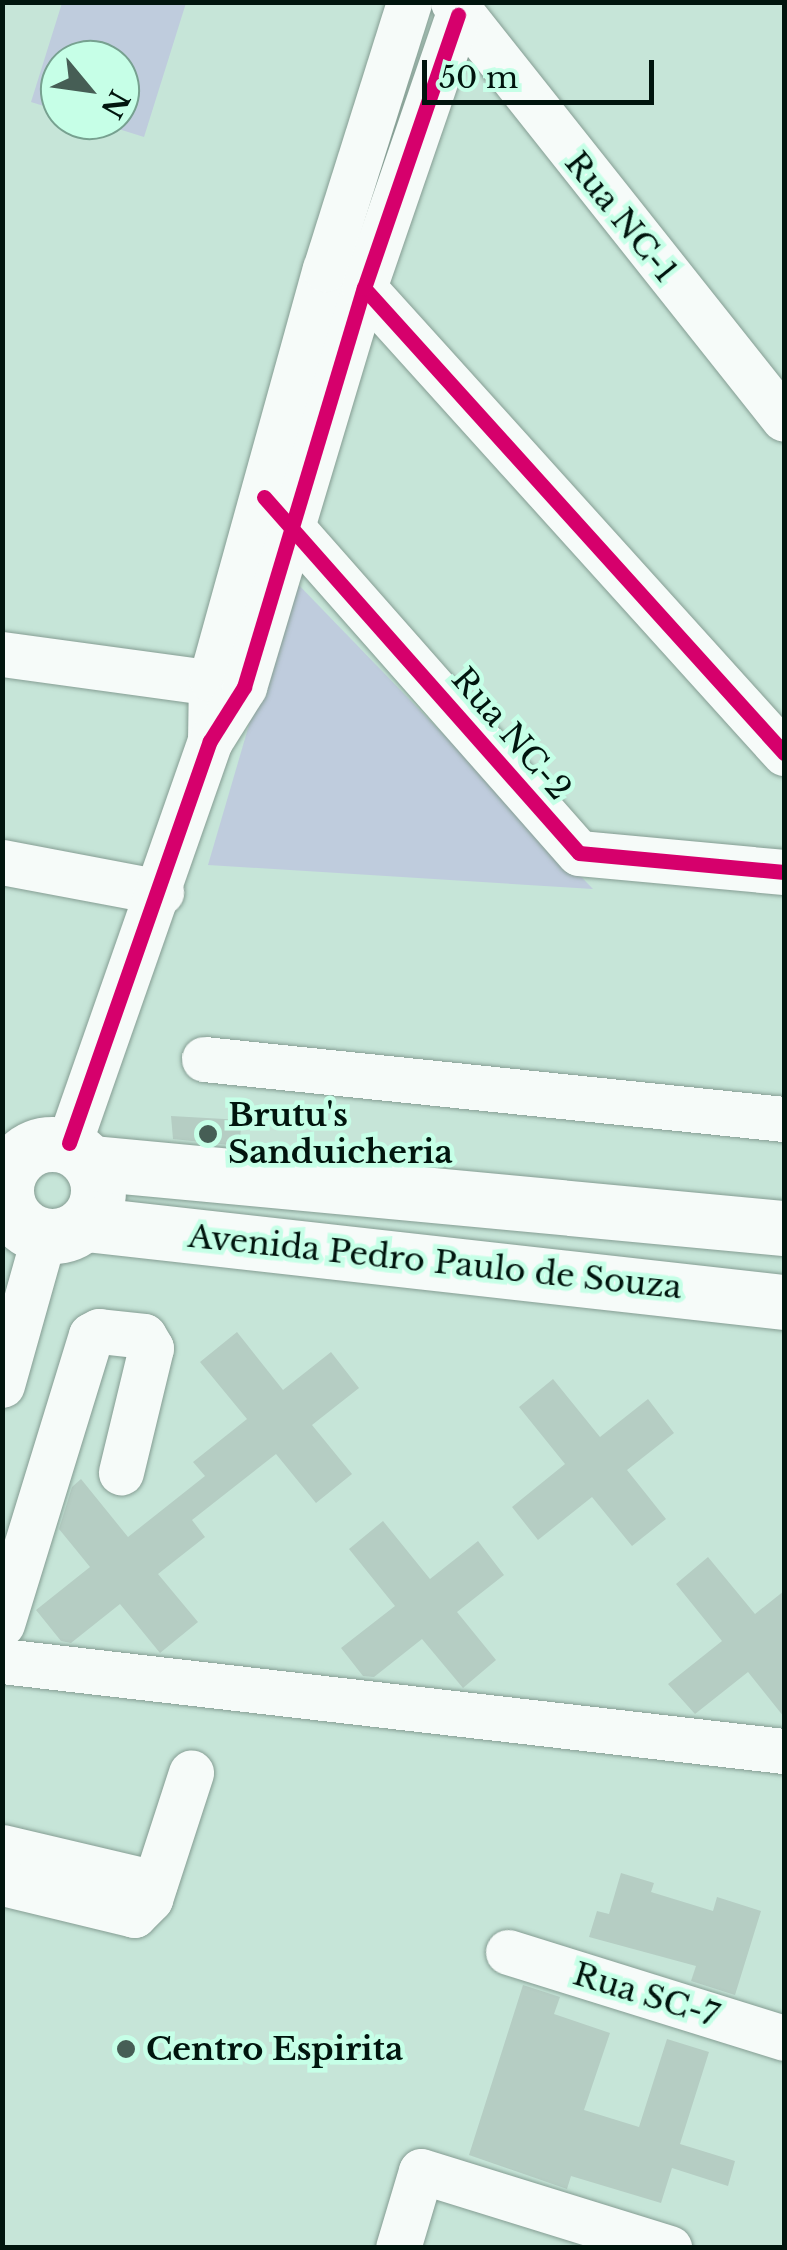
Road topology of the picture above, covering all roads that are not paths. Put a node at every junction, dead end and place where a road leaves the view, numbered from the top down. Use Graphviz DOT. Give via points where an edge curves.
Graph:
graph roads {
  1 [pos="409,2"];
  2 [pos="455,9"];
  3 [pos="364,288"];
  4 [pos="784,419"];
  5 [pos="264,496"];
  6 [pos="296,531"];
  7 [pos="2,654"];
  8 [pos="228,683"];
  9 [pos="784,752"];
  10 [pos="2,862"];
  11 [pos="784,872"];
  12 [pos="160,892"];
  13 [pos="204,1059"];
  14 [pos="784,1119"];
  15 [pos="45,1153"];
  16 [pos="36,1223"];
  17 [pos="784,1228"];
  18 [pos="773,1295"];
  19 [pos="2,1385"];
  20 [pos="120,1472"];
  21 [pos="2,1624"];
  22 [pos="2,1660"];
  23 [pos="784,1752"];
  24 [pos="191,1773"];
  25 [pos="2,1847"];
  26 [pos="2,1883"];
  27 [pos="154,1883"];
  28 [pos="508,1952"];
  29 [pos="784,2038"];
  30 [pos="398,2248"];
  31 [pos="670,2248"];
  1 -- 5 [label="street" via="325,269"];
  2 -- 3 [label="street"];
  2 -- 4 [label="street, Rua NC-1"];
  3 -- 6 [label="street"];
  3 -- 9 [label="street"];
  5 -- 6 [label="street, Rua NC-2"];
  5 -- 8 [label="street"];
  6 -- 8 [label="street"];
  6 -- 11 [label="street, Rua NC-2" via="579,853"];
  7 -- 8 [label="street"];
  8 -- 12 [label="street"];
  10 -- 12 [label="street"];
  12 -- 15 [label="street"];
  13 -- 14 [label="street"];
  15 -- 16 [label="main road" via="8,1195"];
  15 -- 16 [label="main road" via="97,1185"];
  15 -- 17 [label="main road, Avenida Pedro Paulo de Souza"];
  16 -- 18 [label="main road, Avenida Pedro Paulo de Souza"];
  16 -- 19 [label="street"];
  20 -- 21 [label="street" via="151,1348 144,1336 99,1331 92,1336"];
  22 -- 23 [label="street"];
  24 -- 27 [label="street"];
  25 -- 27 [label="street"];
  26 -- 27 [label="street" via="134,1915"];
  28 -- 29 [label="street, Rua SC-7"];
  30 -- 31 [label="street" via="420,2170"];
}
